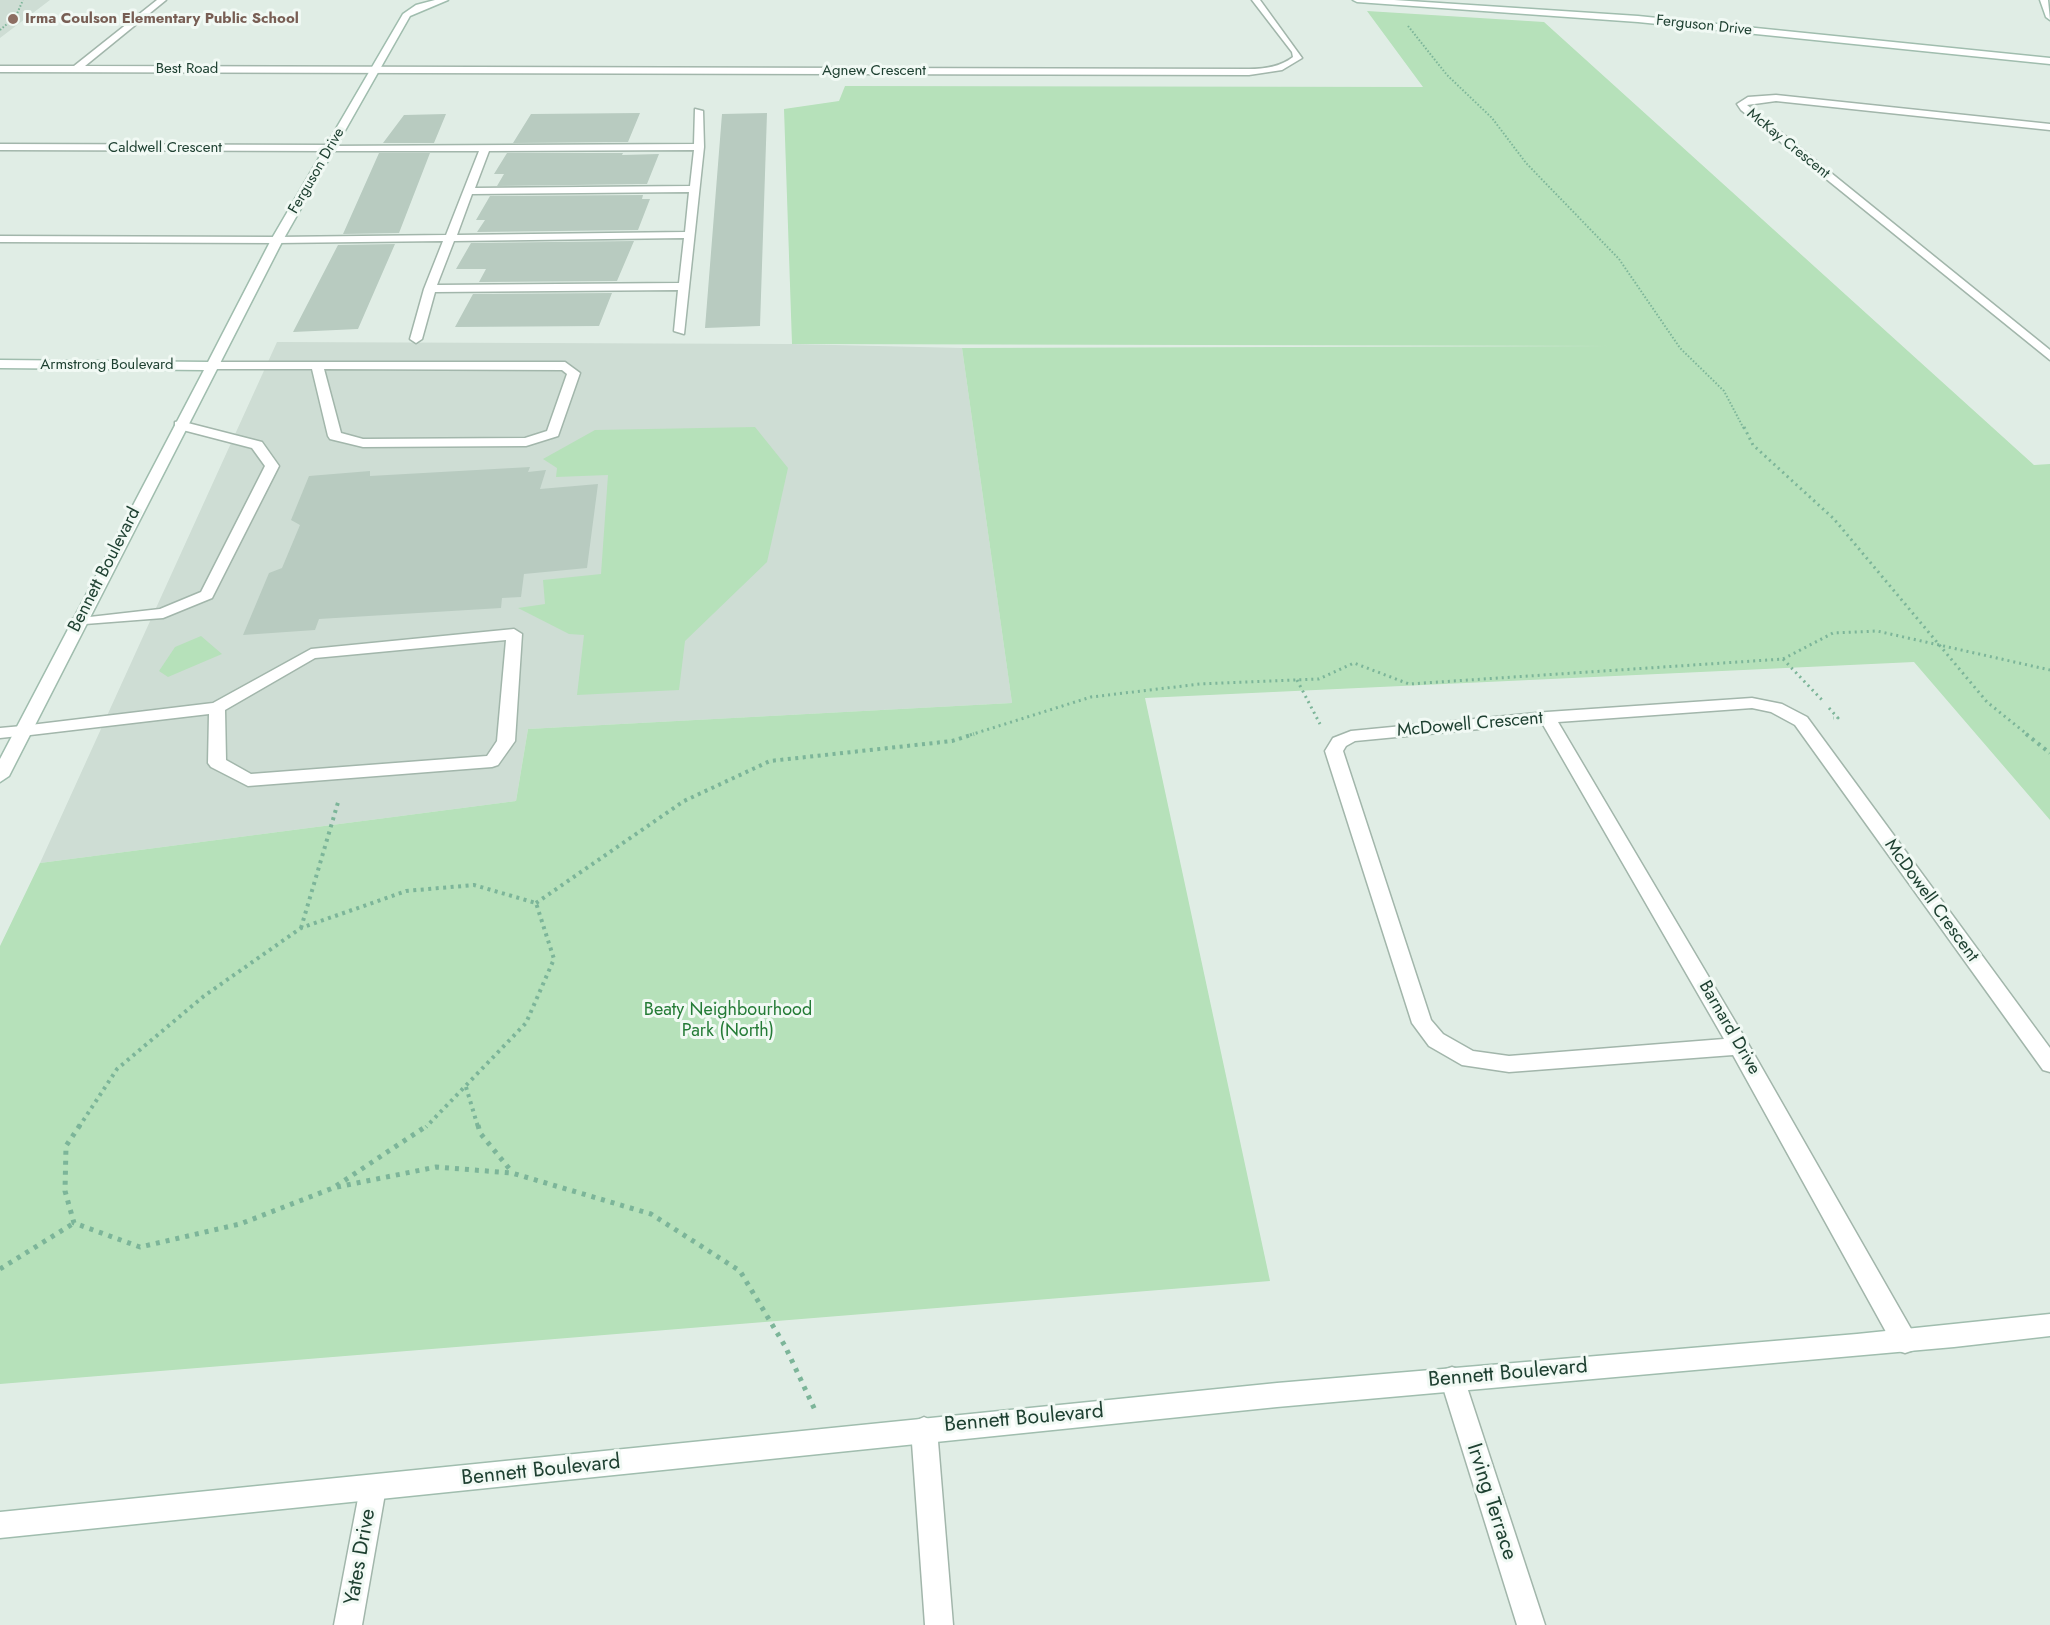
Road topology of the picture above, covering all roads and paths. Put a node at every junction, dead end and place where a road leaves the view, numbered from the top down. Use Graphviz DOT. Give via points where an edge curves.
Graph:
graph roads {
  1 [pos="23,0"];
  2 [pos="162,0"];
  3 [pos="444,0"];
  4 [pos="1256,0"];
  5 [pos="1357,0"];
  6 [pos="2044,0"];
  7 [pos="1389,2"];
  8 [pos="2050,17"];
  9 [pos="0,30"];
  10 [pos="2050,61"];
  11 [pos="0,69"];
  12 [pos="76,69"];
  13 [pos="374,69"];
  14 [pos="699,111"];
  15 [pos="2050,127"];
  16 [pos="0,147"];
  17 [pos="699,147"];
  18 [pos="330,148"];
  19 [pos="485,148"];
  20 [pos="694,189"];
  21 [pos="468,191"];
  22 [pos="690,235"];
  23 [pos="449,238"];
  24 [pos="0,239"];
  25 [pos="278,240"];
  26 [pos="685,286"];
  27 [pos="430,289"];
  28 [pos="680,331"];
  29 [pos="416,339"];
  30 [pos="2050,356"];
  31 [pos="0,364"];
  32 [pos="317,365"];
  33 [pos="213,366"];
  34 [pos="180,425"];
  35 [pos="78,622"];
  36 [pos="1938,645"];
  37 [pos="2050,670"];
  38 [pos="1296,680"];
  39 [pos="217,708"];
  40 [pos="1547,717"];
  41 [pos="22,731"];
  42 [pos="0,733"];
  43 [pos="1334,751"];
  44 [pos="2050,753"];
  45 [pos="346,772"];
  46 [pos="0,776"];
  47 [pos="536,903"];
  48 [pos="301,928"];
  49 [pos="1739,1046"];
  50 [pos="2050,1064"];
  51 [pos="466,1087"];
  52 [pos="512,1173"];
  53 [pos="333,1188"];
  54 [pos="74,1223"];
  55 [pos="0,1269"];
  56 [pos="2050,1325"];
  57 [pos="1905,1342"];
  58 [pos="1452,1378"];
  59 [pos="924,1429"];
  60 [pos="829,1439"];
  61 [pos="373,1488"];
  62 [pos="0,1525"];
  63 [pos="348,1625"];
  64 [pos="939,1625"];
  65 [pos="1531,1625"];
  1 -- 9 [label="path" via="16,16"];
  2 -- 12 [label="street"];
  3 -- 13 [label="street, Ferguson Drive" via="407,14"];
  4 -- 13 [label="street, Agnew Crescent" via="1296,52 1298,58 1291,64 1263,72"];
  5 -- 7 [label="street, Ferguson Drive"];
  6 -- 8 [label="street"];
  7 -- 10 [label="street, Ferguson Drive" via="1638,19"];
  7 -- 36 [label="path" via="1447,75 1492,118 1526,163 1619,259 1680,348 1724,391 1754,445 1834,519"];
  11 -- 12 [label="street, Best Road"];
  12 -- 13 [label="street, Best Road"];
  13 -- 18 [label="street, Ferguson Drive"];
  14 -- 17 [label="street"];
  15 -- 30 [label="street, McKay Crescent" via="1776,98 1742,104"];
  16 -- 18 [label="street, Caldwell Crescent"];
  17 -- 19 [label="street, Caldwell Crescent"];
  17 -- 20 [label="street"];
  18 -- 19 [label="street, Caldwell Crescent"];
  18 -- 25 [label="street, Ferguson Drive"];
  19 -- 21 [label="street"];
  20 -- 21 [label="street"];
  20 -- 22 [label="street"];
  21 -- 23 [label="street"];
  22 -- 23 [label="street"];
  22 -- 26 [label="street"];
  23 -- 25 [label="street"];
  23 -- 27 [label="street"];
  24 -- 25 [label="street"];
  25 -- 33 [label="street, Ferguson Drive"];
  26 -- 27 [label="street"];
  26 -- 28 [label="street"];
  27 -- 29 [label="street"];
  31 -- 33 [label="street, Armstrong Boulevard"];
  32 -- 32 [label="street, Armstrong Boulevard" via="565,366 574,374 553,433 526,442 363,443 335,436"];
  32 -- 33 [label="street, Armstrong Boulevard"];
  33 -- 34 [label="street, Bennett Boulevard"];
  34 -- 35 [label="street, Bennett Boulevard"];
  34 -- 35 [label="street" via="257,445 272,466 207,595 163,613"];
  35 -- 41 [label="street, Bennett Boulevard"];
  36 -- 37 [label="path"];
  36 -- 38 [label="path" via="1877,631 1833,633 1784,659 1409,684 1354,663 1319,679"];
  36 -- 44 [label="path" via="1987,702"];
  38 -- 43 [label="path"];
  38 -- 47 [label="path" via="1200,684 1091,697 952,741 770,760 684,801"];
  39 -- 41 [label="street"];
  39 -- 45 [label="street" via="217,763 248,780"];
  39 -- 45 [label="street" via="311,654 514,634 506,741 492,761"];
  40 -- 43 [label="street, McDowell Crescent" via="1351,736 1339,742"];
  40 -- 49 [label="street, Barnard Drive"];
  40 -- 50 [label="street, McDowell Crescent" via="1752,703 1776,708 1801,721"];
  41 -- 42 [label="street"];
  41 -- 46 [label="street, Bennett Boulevard"];
  43 -- 49 [label="street" via="1422,1023 1436,1040 1469,1059 1509,1064"];
  45 -- 48 [label="path"];
  47 -- 48 [label="path" via="474,885 406,891"];
  47 -- 51 [label="path" via="554,959 526,1023"];
  48 -- 54 [label="path" via="204,996 117,1069 66,1146 65,1191"];
  49 -- 57 [label="street, Barnard Drive"];
  51 -- 52 [label="path" via="480,1133"];
  51 -- 53 [label="path" via="431,1123"];
  52 -- 53 [label="path" via="436,1167"];
  52 -- 60 [label="path" via="651,1214 740,1271 784,1346"];
  53 -- 54 [label="path" via="240,1224 140,1247"];
  54 -- 55 [label="path"];
  56 -- 57 [label="street, Bennett Boulevard"];
  57 -- 58 [label="street, Bennett Boulevard"];
  58 -- 59 [label="street, Bennett Boulevard"];
  58 -- 65 [label="street, Irving Terrace"];
  59 -- 60 [label="street, Bennett Boulevard"];
  59 -- 64 [label="street"];
  60 -- 61 [label="street, Bennett Boulevard"];
  61 -- 62 [label="street, Bennett Boulevard"];
  61 -- 63 [label="street, Yates Drive"];
}
